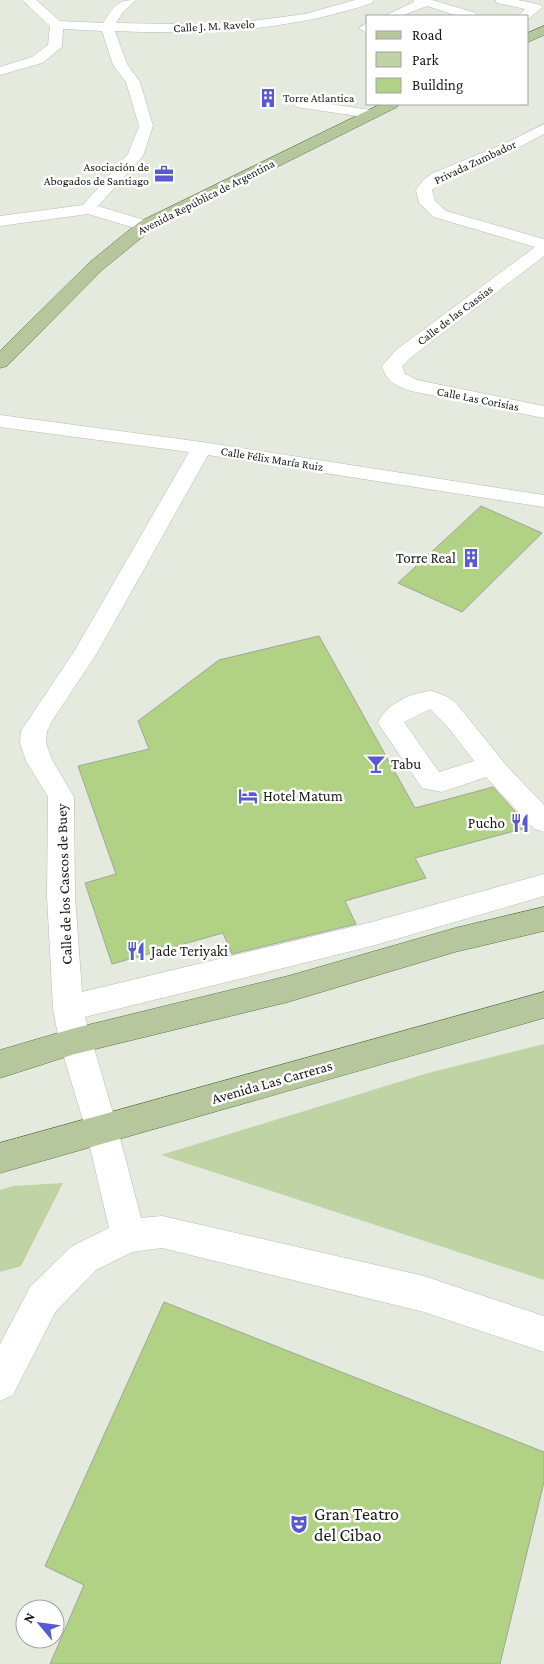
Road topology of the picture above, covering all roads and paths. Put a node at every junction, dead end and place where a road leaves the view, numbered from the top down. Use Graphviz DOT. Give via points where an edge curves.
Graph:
graph roads {
  1 [pos="28,0"];
  2 [pos="130,0"];
  3 [pos="368,0"];
  4 [pos="503,0"];
  5 [pos="423,1"];
  6 [pos="450,9"];
  7 [pos="488,11"];
  8 [pos="392,15"];
  9 [pos="468,15"];
  10 [pos="526,15"];
  11 [pos="57,25"];
  12 [pos="107,28"];
  13 [pos="0,71"];
  14 [pos="302,104"];
  15 [pos="390,105"];
  16 [pos="371,114"];
  17 [pos="544,128"];
  18 [pos="0,206"];
  19 [pos="88,210"];
  20 [pos="7,220"];
  21 [pos="145,226"];
  22 [pos="544,244"];
  23 [pos="544,248"];
  24 [pos="0,362"];
  25 [pos="411,385"];
  26 [pos="544,412"];
  27 [pos="0,421"];
  28 [pos="202,448"];
  29 [pos="534,499"];
  30 [pos="544,512"];
  31 [pos="491,765"];
  32 [pos="544,822"];
  33 [pos="544,885"];
  34 [pos="544,920"];
  35 [pos="544,1005"];
  36 [pos="68,1008"];
  37 [pos="75,1041"];
  38 [pos="0,1064"];
  39 [pos="102,1130"];
  40 [pos="0,1158"];
  41 [pos="128,1236"];
  42 [pos="544,1334"];
  43 [pos="0,1382"];
  1 -- 11 [label="street"];
  2 -- 12 [label="street" via="118,10"];
  3 -- 12 [label="street, Calle J. M. Ravelo" via="306,18 260,24"];
  4 -- 7 [label="street"];
  4 -- 10 [label="street" via="536,8"];
  5 -- 6 [label="street"];
  5 -- 8 [label="street"];
  6 -- 9 [label="street"];
  11 -- 12 [label="street, Calle J. M. Ravelo"];
  11 -- 13 [label="street" via="55,47 37,60"];
  12 -- 19 [label="street" via="120,65 133,82 146,126 135,156"];
  14 -- 16 [label="street"];
  15 -- 16 [label="main road, Avenida República de Argentina"];
  16 -- 21 [label="main road, Avenida República de Argentina"];
  17 -- 22 [label="street, Privada Zumbador" via="509,147 439,176 424,190 427,203 440,214"];
  18 -- 20 [label="street"];
  19 -- 20 [label="street"];
  19 -- 21 [label="street"];
  21 -- 24 [label="main road, Avenida República de Argentina" via="96,266"];
  23 -- 25 [label="street, Calle de las Cassias" via="396,360 393,372 399,380"];
  25 -- 26 [label="street, Calle Las Corisias"];
  27 -- 28 [label="street, Calle Félix María Ruiz"];
  28 -- 29 [label="street, Calle Félix María Ruiz"];
  28 -- 36 [label="street, Calle de los Cascos de Buey" via="85,653 34,731 32,743 35,753 62,797 62,896"];
  29 -- 30 [label="street"];
  31 -- 32 [label="street"];
  33 -- 36 [label="street" via="372,934"];
  34 -- 37 [label="main road" via="455,940 288,989"];
  35 -- 39 [label="main road, Avenida Las Carreras"];
  36 -- 37 [label="street, Calle de los Cascos de Buey"];
  37 -- 38 [label="main road"];
  37 -- 39 [label="street, Calle de los Cascos de Buey"];
  39 -- 40 [label="main road, Avenida Las Carreras"];
  39 -- 41 [label="street, Calle de los Cascos de Buey"];
  41 -- 42 [label="street" via="162,1232 214,1244 424,1294"];
  41 -- 43 [label="street" via="84,1258 44,1299"];
}
